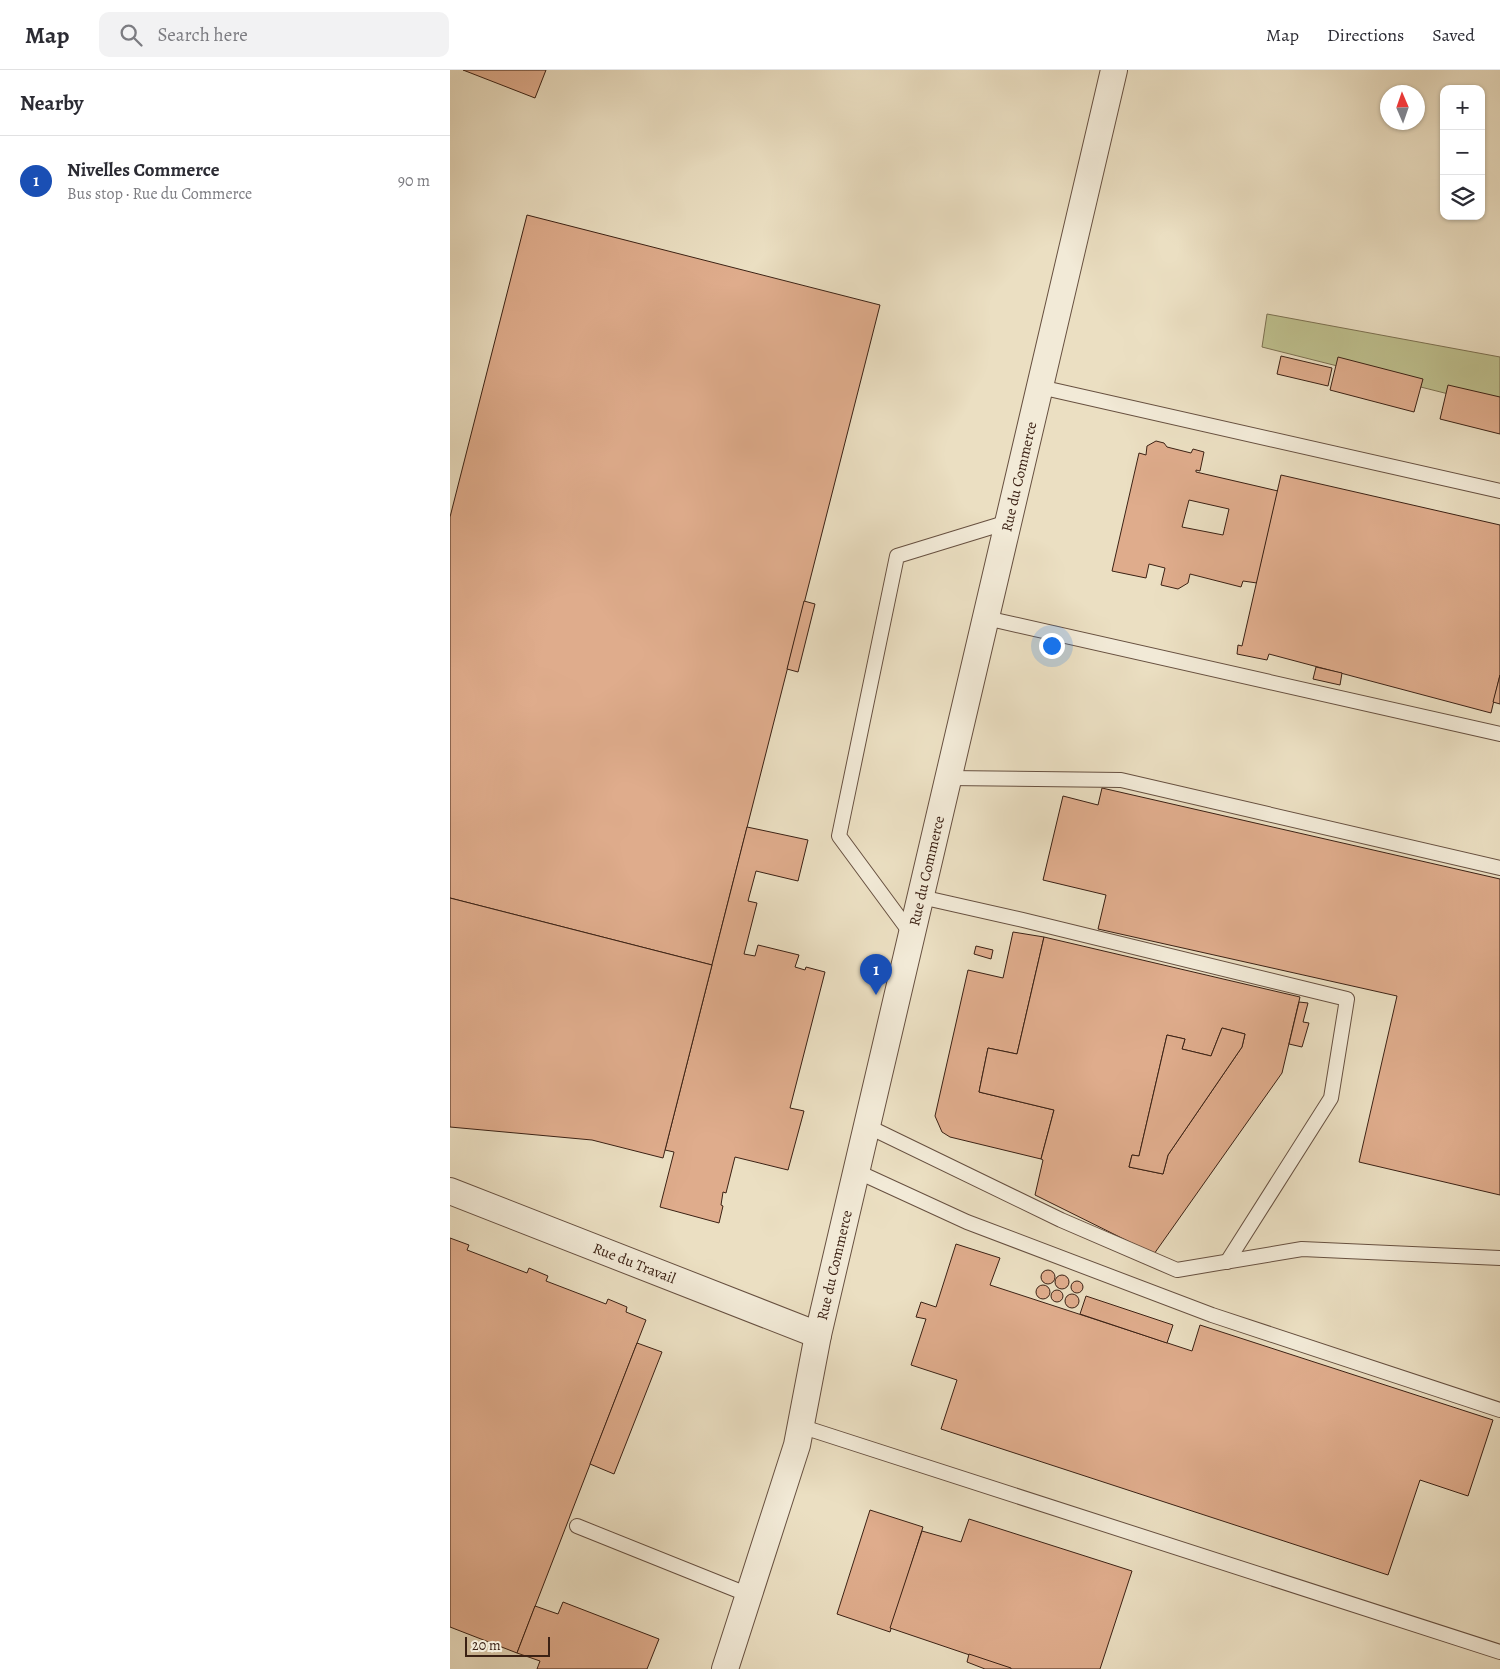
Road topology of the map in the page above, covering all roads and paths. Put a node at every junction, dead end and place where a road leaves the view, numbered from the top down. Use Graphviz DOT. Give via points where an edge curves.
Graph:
graph roads {
  1 [pos="1114,70"];
  2 [pos="1040,387"];
  3 [pos="1500,491"];
  4 [pos="1008,522"];
  5 [pos="986,618"];
  6 [pos="1500,734"];
  7 [pos="948,778"];
  8 [pos="1500,868"];
  9 [pos="921,897"];
  10 [pos="912,935"];
  11 [pos="867,1126"];
  12 [pos="856,1172"];
  13 [pos="450,1191"];
  14 [pos="1500,1258"];
  15 [pos="1227,1262"];
  16 [pos="818,1336"];
  17 [pos="1500,1410"];
  18 [pos="800,1426"];
  19 [pos="577,1526"];
  20 [pos="749,1595"];
  21 [pos="1500,1652"];
  22 [pos="726,1669"];
  1 -- 2 [label="street, Rue du Commerce"];
  2 -- 3 [label="lane"];
  2 -- 4 [label="street, Rue du Commerce"];
  4 -- 5 [label="street, Rue du Commerce"];
  4 -- 10 [label="lane" via="897,556 839,836"];
  5 -- 6 [label="lane"];
  5 -- 7 [label="street, Rue du Commerce"];
  7 -- 8 [label="lane" via="1121,780"];
  7 -- 9 [label="street, Rue du Commerce"];
  9 -- 10 [label="street, Rue du Commerce"];
  9 -- 15 [label="lane" via="1347,999 1331,1098"];
  10 -- 11 [label="street, Rue du Commerce"];
  11 -- 12 [label="street, Rue du Commerce"];
  11 -- 15 [label="lane" via="1061,1220 1177,1270"];
  12 -- 16 [label="street, Rue du Commerce"];
  12 -- 17 [label="lane" via="967,1222 1212,1315"];
  13 -- 16 [label="street, Rue du Travail"];
  14 -- 15 [label="lane" via="1302,1249"];
  16 -- 18 [label="street, Rue du Commerce"];
  18 -- 20 [label="street, Rue du Commerce" via="797,1445"];
  18 -- 21 [label="lane"];
  19 -- 20 [label="lane"];
  20 -- 22 [label="street, Rue du Commerce"];
}
